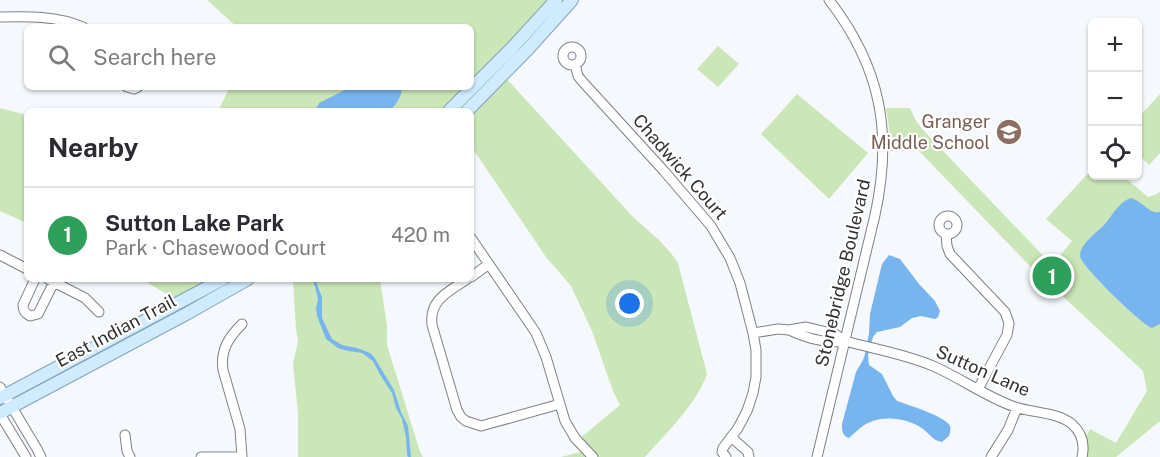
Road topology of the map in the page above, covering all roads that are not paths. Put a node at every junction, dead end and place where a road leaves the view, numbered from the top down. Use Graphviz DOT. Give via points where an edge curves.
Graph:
graph roads {
  1 [pos="556,0"];
  2 [pos="573,0"];
  3 [pos="828,0"];
  4 [pos="0,17"];
  5 [pos="76,24"];
  6 [pos="575,64"];
  7 [pos="474,86"];
  8 [pos="470,90"];
  9 [pos="452,108"];
  10 [pos="470,108"];
  11 [pos="946,234"];
  12 [pos="474,242"];
  13 [pos="0,255"];
  14 [pos="489,264"];
  15 [pos="24,267"];
  16 [pos="474,274"];
  17 [pos="34,282"];
  18 [pos="50,282"];
  19 [pos="55,282"];
  20 [pos="217,282"];
  21 [pos="243,282"];
  22 [pos="463,282"];
  23 [pos="99,312"];
  24 [pos="242,324"];
  25 [pos="753,333"];
  26 [pos="845,341"];
  27 [pos="978,389"];
  28 [pos="4,397"];
  29 [pos="560,404"];
  30 [pos="1017,408"];
  31 [pos="0,413"];
  32 [pos="125,435"];
  33 [pos="731,437"];
  34 [pos="26,457"];
  35 [pos="41,457"];
  36 [pos="130,457"];
  37 [pos="201,457"];
  38 [pos="242,457"];
  39 [pos="593,457"];
  40 [pos="726,457"];
  41 [pos="749,457"];
  42 [pos="817,457"];
  43 [pos="992,457"];
  44 [pos="1082,457"];
  1 -- 7 [label="main road"];
  2 -- 10 [label="main road"];
  3 -- 26 [label="street, Stonebridge Boulevard" via="853,35 874,82 883,136 879,196"];
  4 -- 5 [label="street" via="56,19"];
  6 -- 25 [label="street, Chadwick Court" via="582,81 711,226 730,258"];
  8 -- 9 [label="main road"];
  11 -- 27 [label="street" via="950,254 1005,312 1009,323 1005,341"];
  12 -- 14 [label="street"];
  13 -- 15 [label="street"];
  14 -- 16 [label="street"];
  14 -- 29 [label="street" via="536,333"];
  17 -- 18 [label="street" via="23,305 30,316 38,314"];
  19 -- 23 [label="street" via="85,297"];
  20 -- 28 [label="main road, East Indian Trail"];
  21 -- 28 [label="main road, East Indian Trail" via="188,313"];
  22 -- 29 [label="street" via="434,305 431,317 453,401 461,417 481,426"];
  24 -- 38 [label="street" via="228,339 222,362 240,429"];
  25 -- 26 [label="street, Sutton Lane" via="778,329 833,343"];
  25 -- 33 [label="street, Chadwick Court" via="755,385 747,411"];
  26 -- 27 [label="street, Sutton Lane" via="932,366"];
  26 -- 42 [label="street, Stonebridge Boulevard"];
  27 -- 30 [label="street, Sutton Lane"];
  28 -- 31 [label="main road, East Indian Trail"];
  28 -- 35 [label="street"];
  29 -- 39 [label="street" via="575,438"];
  30 -- 43 [label="street"];
  30 -- 44 [label="street, Sutton Lane" via="1069,422 1083,440"];
  31 -- 34 [label="street"];
  32 -- 36 [label="street"];
  33 -- 40 [label="street, Chadwick Court" via="723,448"];
  33 -- 41 [label="street"];
  37 -- 38 [label="street"];
}
